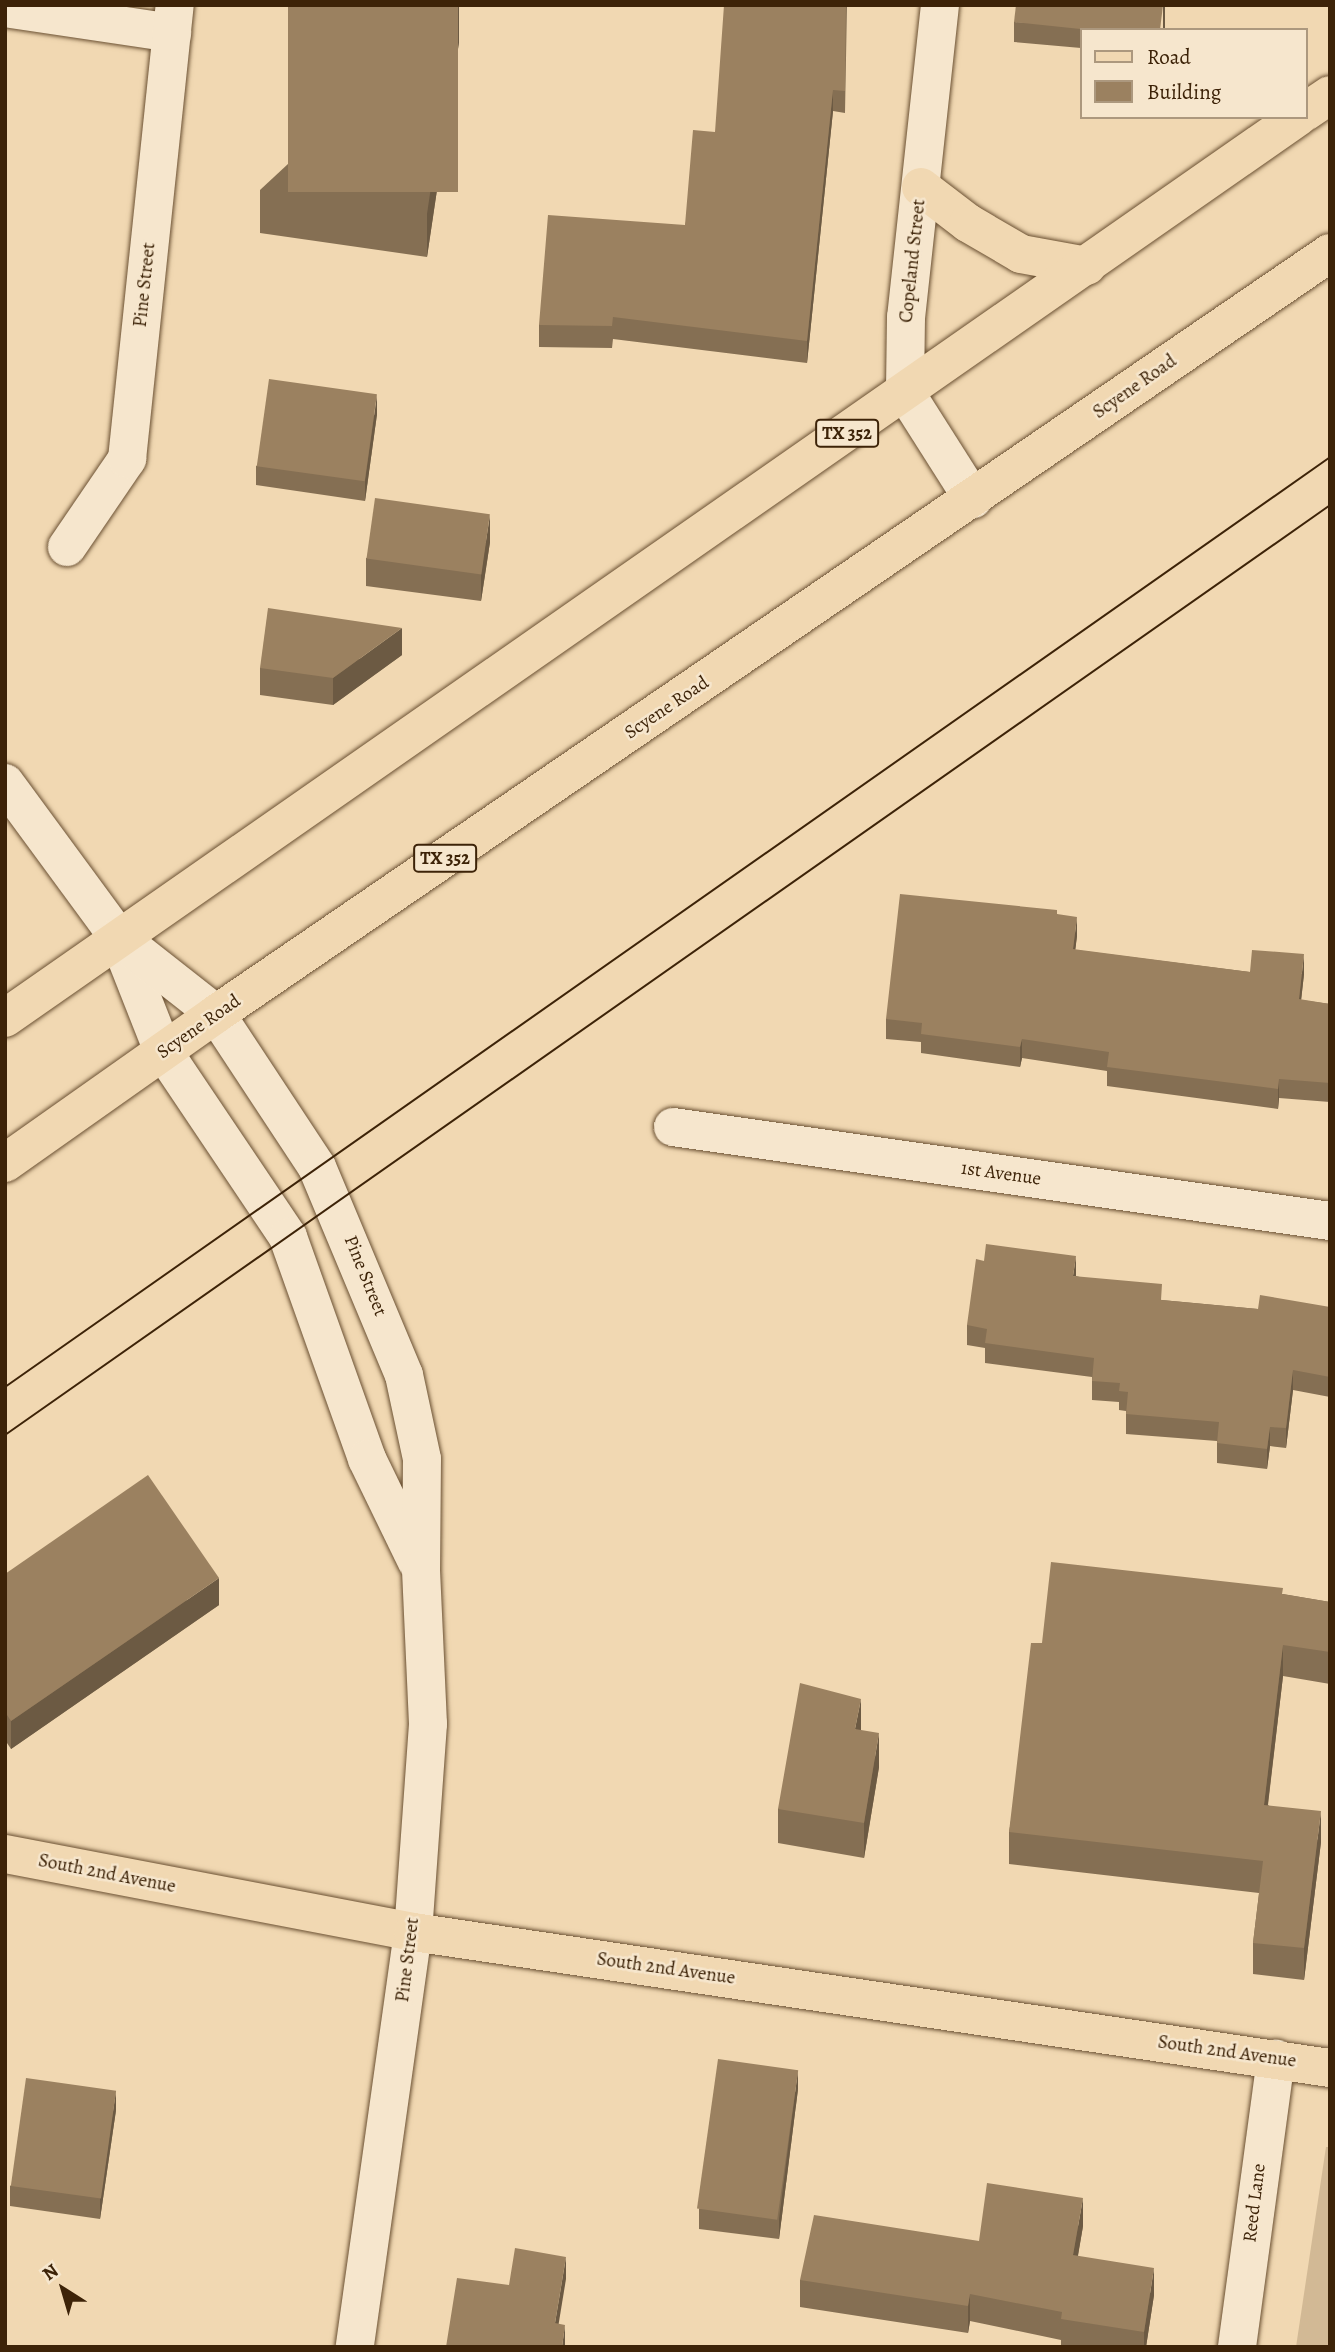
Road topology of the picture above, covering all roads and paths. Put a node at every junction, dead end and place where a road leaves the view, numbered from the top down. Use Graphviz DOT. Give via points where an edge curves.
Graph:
graph roads {
  1 [pos="940,5"];
  2 [pos="5,8"];
  3 [pos="173,19"];
  4 [pos="1330,95"];
  5 [pos="1307,111"];
  6 [pos="1295,119"];
  7 [pos="921,187"];
  8 [pos="1330,253"];
  9 [pos="1087,266"];
  10 [pos="905,392"];
  11 [pos="972,499"];
  12 [pos="67,547"];
  13 [pos="5,783"];
  14 [pos="118,937"];
  15 [pos="216,1014"];
  16 [pos="5,1018"];
  17 [pos="163,1051"];
  18 [pos="673,1127"];
  19 [pos="5,1163"];
  20 [pos="1330,1221"];
  21 [pos="421,1570"];
  22 [pos="5,1854"];
  23 [pos="413,1931"];
  24 [pos="1276,2059"];
  25 [pos="1330,2068"];
  26 [pos="355,2347"];
  27 [pos="1237,2347"];
  1 -- 7 [label="street, Copeland Street"];
  2 -- 3 [label="street"];
  3 -- 12 [label="street, Pine Street" via="127,459"];
  4 -- 5 [label="main road"];
  6 -- 9 [label="main road, TX 352"];
  7 -- 9 [label="main road" via="968,223 1021,254"];
  7 -- 10 [label="street, Copeland Street" via="906,317"];
  8 -- 11 [label="main road, Scyene Road / TX 352"];
  9 -- 10 [label="main road, TX 352"];
  10 -- 11 [label="street"];
  10 -- 14 [label="main road, TX 352"];
  11 -- 15 [label="main road, Scyene Road / TX 352"];
  13 -- 14 [label="street"];
  14 -- 15 [label="street, Pine Street"];
  14 -- 16 [label="main road, TX 352"];
  14 -- 17 [label="street, Pine Street"];
  15 -- 17 [label="main road, Scyene Road / TX 352"];
  15 -- 21 [label="street, Pine Street" via="317,1167 404,1375 422,1459"];
  17 -- 19 [label="main road, Scyene Road / TX 352"];
  17 -- 21 [label="street, Pine Street" via="288,1237 367,1459"];
  18 -- 20 [label="street, 1st Avenue"];
  21 -- 23 [label="street, Pine Street" via="429,1724"];
  22 -- 23 [label="main road, South 2nd Avenue"];
  23 -- 24 [label="main road, South 2nd Avenue"];
  23 -- 26 [label="street, Pine Street"];
  24 -- 25 [label="main road, South 2nd Avenue"];
  24 -- 27 [label="street, Reed Lane"];
}
